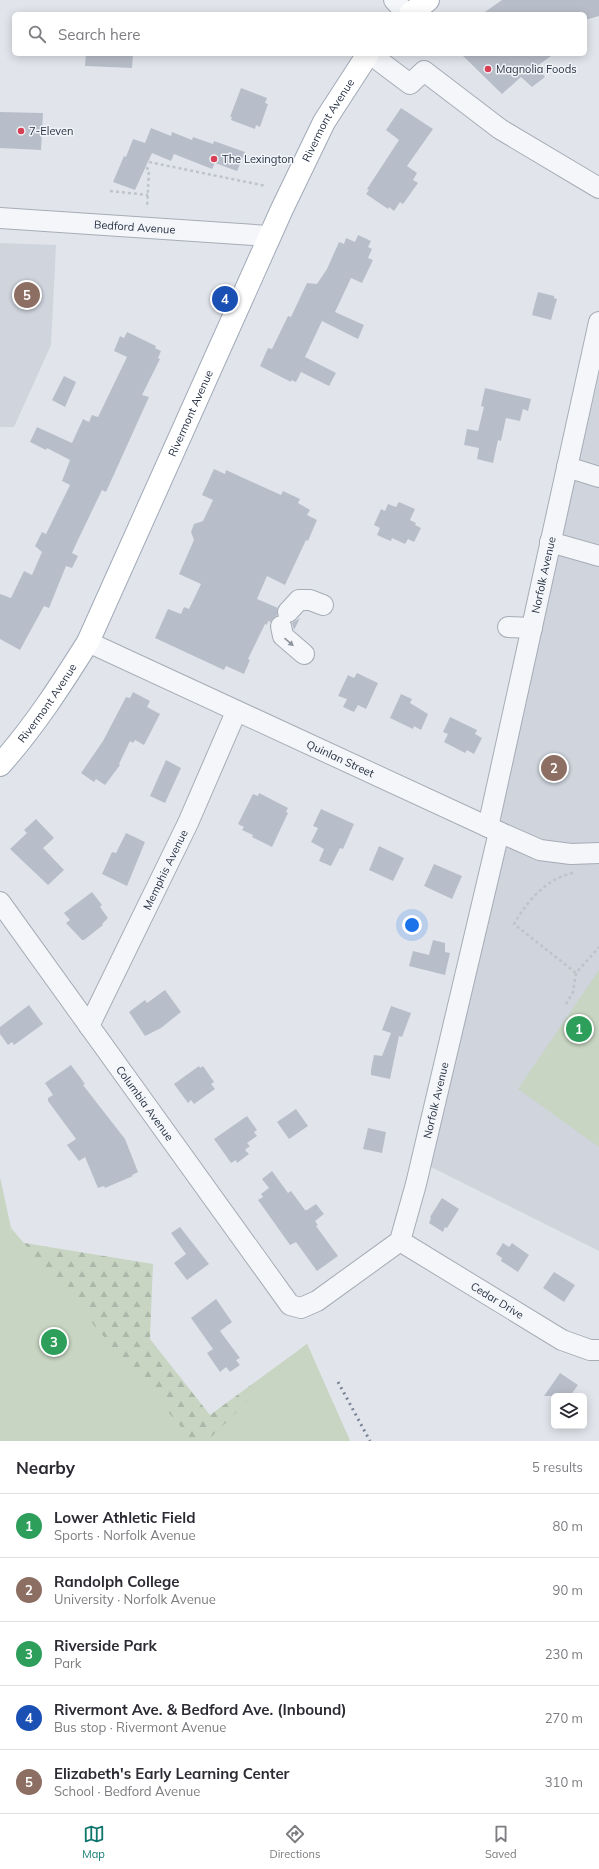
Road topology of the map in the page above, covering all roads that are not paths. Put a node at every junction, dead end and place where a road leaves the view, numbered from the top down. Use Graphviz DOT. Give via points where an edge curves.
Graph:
graph roads {
  1 [pos="394,0"];
  2 [pos="428,0"];
  3 [pos="404,12"];
  4 [pos="413,12"];
  5 [pos="368,56"];
  6 [pos="372,56"];
  7 [pos="599,188"];
  8 [pos="0,218"];
  9 [pos="269,236"];
  10 [pos="599,322"];
  11 [pos="567,468"];
  12 [pos="599,477"];
  13 [pos="550,542"];
  14 [pos="599,556"];
  15 [pos="323,605"];
  16 [pos="508,627"];
  17 [pos="532,628"];
  18 [pos="88,642"];
  19 [pos="304,654"];
  20 [pos="236,712"];
  21 [pos="0,765"];
  22 [pos="493,830"];
  23 [pos="599,853"];
  24 [pos="0,902"];
  25 [pos="89,1026"];
  26 [pos="400,1241"];
  27 [pos="599,1350"];
  1 -- 3 [label="street"];
  2 -- 4 [label="main road"];
  5 -- 9 [label="main road, Rivermont Avenue" via="324,122"];
  6 -- 7 [label="street" via="410,84 424,72 500,129"];
  8 -- 9 [label="street, Bedford Avenue"];
  9 -- 18 [label="main road, Rivermont Avenue"];
  10 -- 11 [label="street, Norfolk Avenue"];
  11 -- 12 [label="street"];
  11 -- 13 [label="street, Norfolk Avenue"];
  13 -- 14 [label="street"];
  13 -- 17 [label="street, Norfolk Avenue"];
  15 -- 19 [label="street, one-way" via="310,600 300,600 284,619 283,636"];
  16 -- 17 [label="street"];
  17 -- 22 [label="street, Norfolk Avenue"];
  18 -- 20 [label="street, Quinlan Street"];
  18 -- 21 [label="main road, Rivermont Avenue" via="37,719"];
  20 -- 22 [label="street, Quinlan Street"];
  20 -- 25 [label="street, Memphis Avenue" via="188,823"];
  22 -- 23 [label="street, Quinlan Street" via="540,850 571,854"];
  22 -- 26 [label="street, Norfolk Avenue" via="416,1184"];
  24 -- 25 [label="street, Columbia Avenue"];
  25 -- 26 [label="street, Columbia Avenue" via="290,1305 301,1308 317,1301"];
  26 -- 27 [label="street, Cedar Drive" via="562,1340 590,1350"];
}
